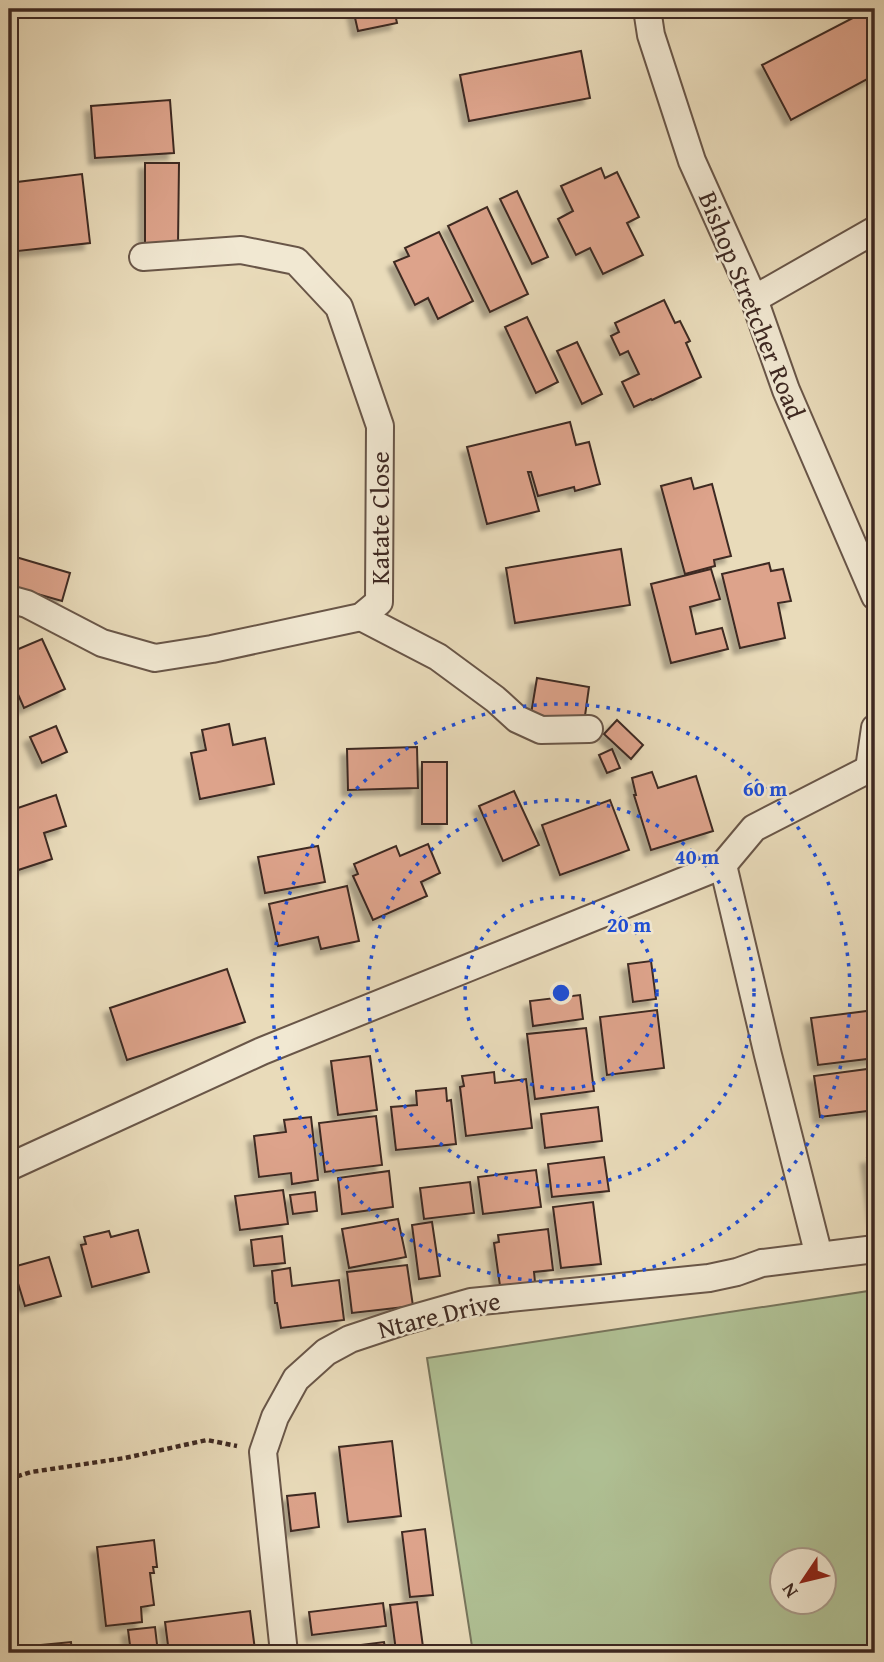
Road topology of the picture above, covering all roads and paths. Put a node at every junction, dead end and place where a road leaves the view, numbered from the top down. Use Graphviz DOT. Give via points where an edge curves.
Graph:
graph roads {
  1 [pos="647,9"];
  2 [pos="875,230"];
  3 [pos="143,257"];
  4 [pos="754,299"];
  5 [pos="875,596"];
  6 [pos="9,599"];
  7 [pos="361,617"];
  8 [pos="875,728"];
  9 [pos="589,729"];
  10 [pos="872,767"];
  11 [pos="723,865"];
  12 [pos="9,1167"];
  13 [pos="875,1249"];
  14 [pos="819,1256"];
  15 [pos="263,1452"];
  16 [pos="9,1479"];
  17 [pos="284,1653"];
  1 -- 4 [label="street, Bishop Stretcher Road" via="651,35 692,161"];
  2 -- 4 [label="street"];
  3 -- 7 [label="street, Katate Close" via="242,250 296,261 339,307 380,426 379,602"];
  4 -- 5 [label="street, Bishop Stretcher Road" via="786,390"];
  6 -- 7 [label="street, Katate Close" via="102,643 155,658"];
  7 -- 9 [label="street" via="438,657 517,719 541,730"];
  8 -- 10 [label="street"];
  10 -- 11 [label="street" via="754,828"];
  11 -- 12 [label="street" via="262,1051"];
  11 -- 14 [label="street"];
  13 -- 14 [label="street, Ntare Drive"];
  14 -- 15 [label="street, Ntare Drive" via="762,1263 709,1278 471,1302 361,1335 326,1352 296,1379"];
  15 -- 16 [label="path" via="207,1440"];
  15 -- 17 [label="street, Ntare Drive"];
}
